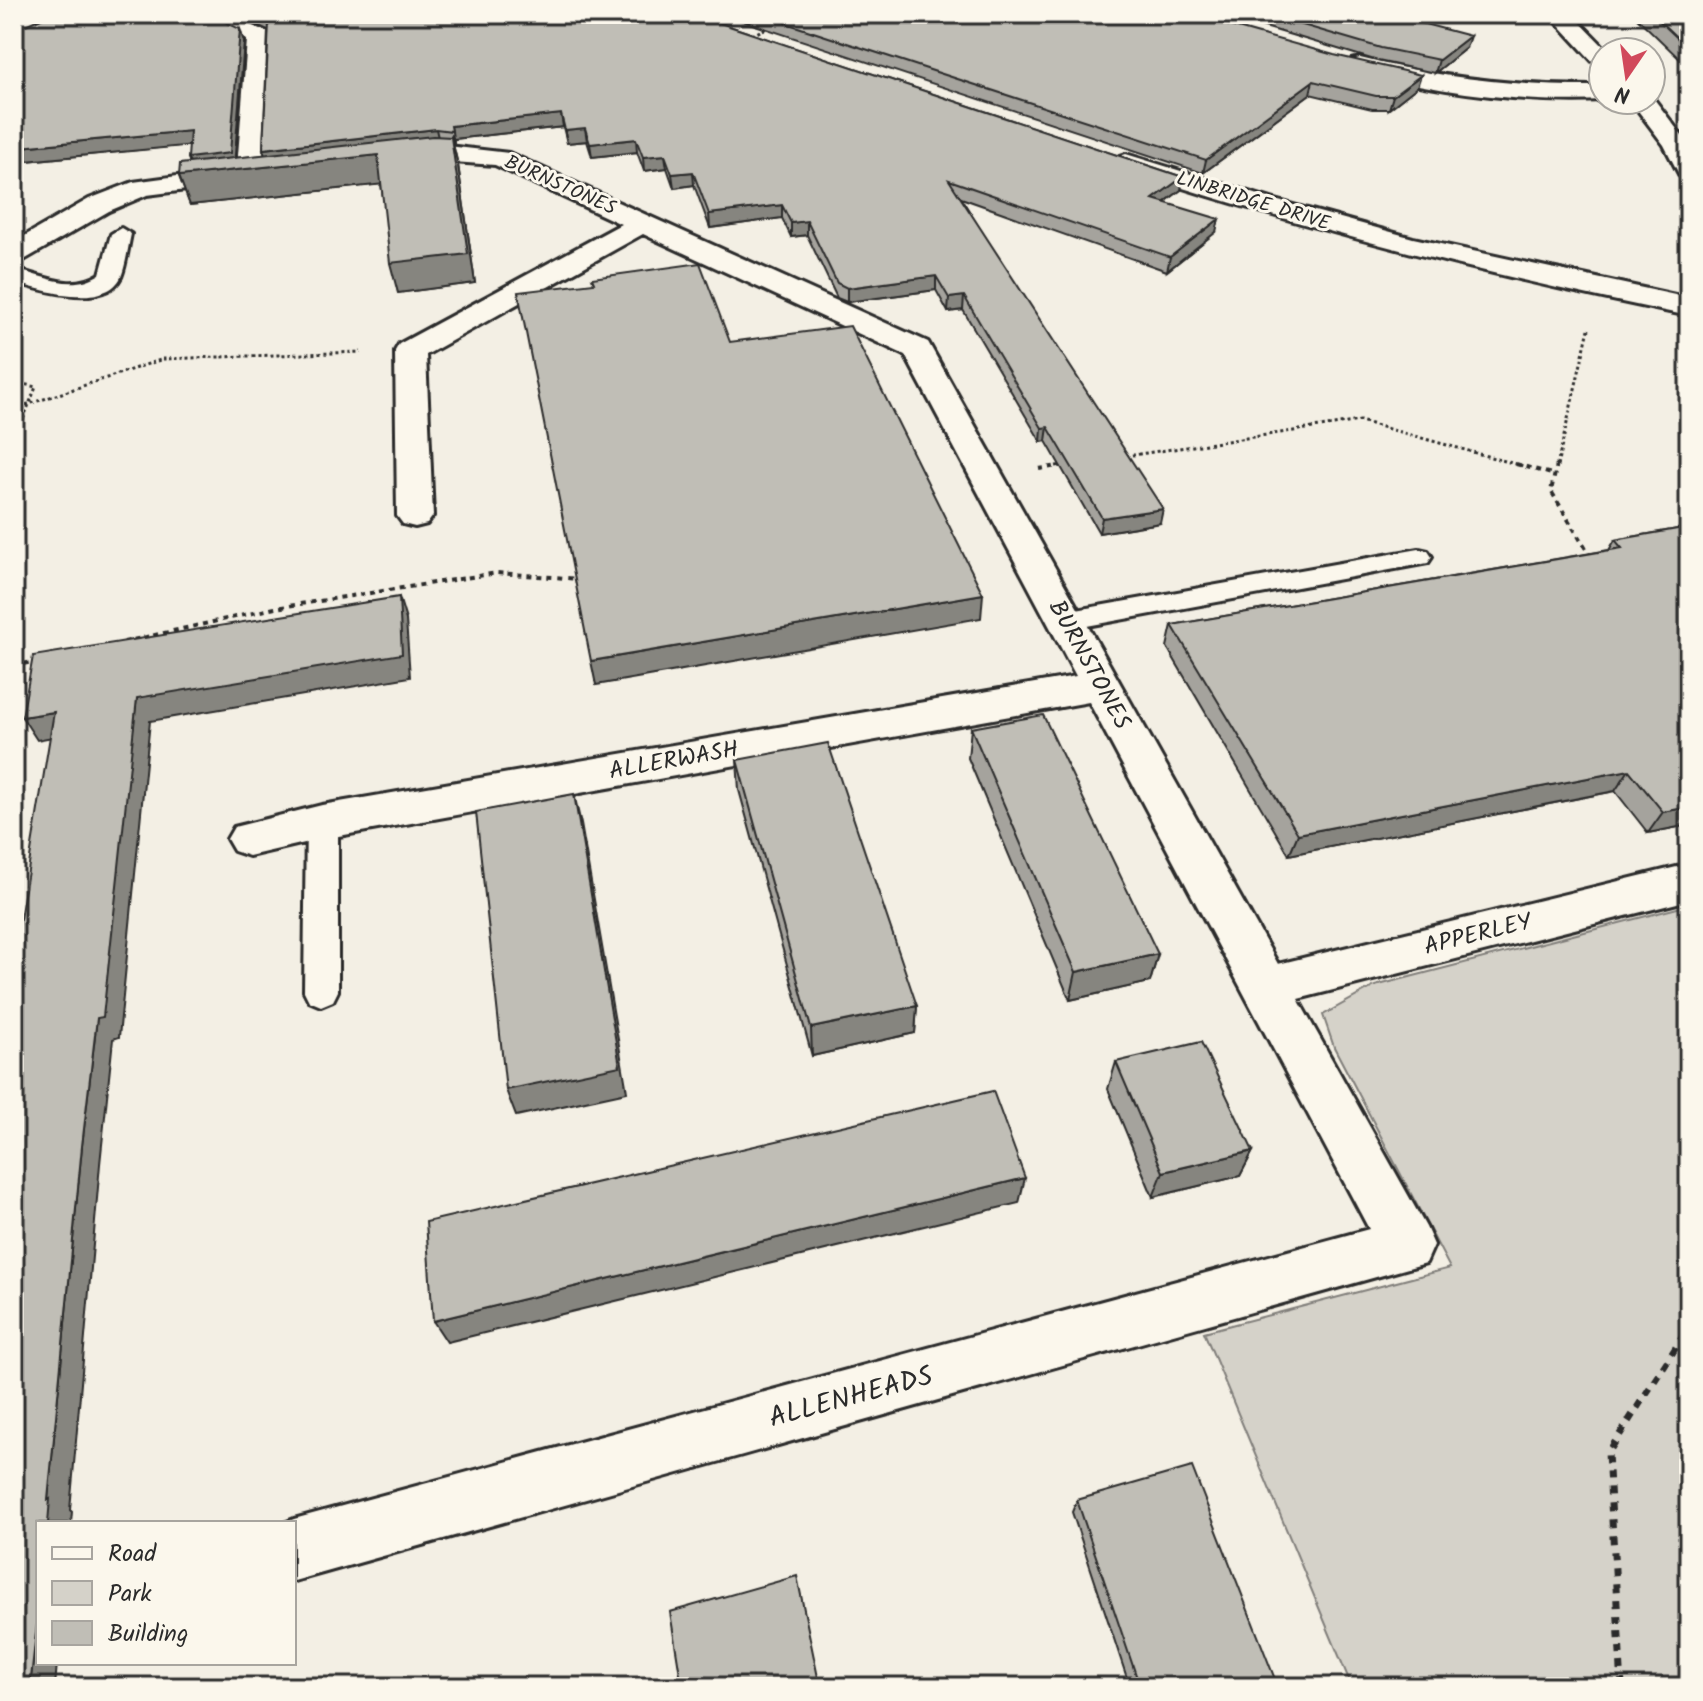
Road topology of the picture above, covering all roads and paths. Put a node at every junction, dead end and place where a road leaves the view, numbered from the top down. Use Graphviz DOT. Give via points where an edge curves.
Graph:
graph roads {
  1 [pos="189,14"];
  2 [pos="1560,14"];
  3 [pos="775,25"];
  4 [pos="752,35"];
  5 [pos="1587,42"];
  6 [pos="1344,60"];
  7 [pos="1587,93"];
  8 [pos="1657,116"];
  9 [pos="1682,144"];
  10 [pos="1105,154"];
  11 [pos="360,162"];
  12 [pos="1689,170"];
  13 [pos="643,223"];
  14 [pos="121,234"];
  15 [pos="14,254"];
  16 [pos="14,275"];
  17 [pos="1599,289"];
  18 [pos="1689,307"];
  19 [pos="410,351"];
  20 [pos="14,382"];
  21 [pos="29,404"];
  22 [pos="14,406"];
  23 [pos="14,442"];
  24 [pos="1126,456"];
  25 [pos="1064,465"];
  26 [pos="1555,475"];
  27 [pos="986,477"];
  28 [pos="415,516"];
  29 [pos="1419,557"];
  30 [pos="1597,566"];
  31 [pos="590,580"];
  32 [pos="1065,621"];
  33 [pos="121,642"];
  34 [pos="45,660"];
  35 [pos="14,666"];
  36 [pos="1101,686"];
  37 [pos="322,822"];
  38 [pos="249,839"];
  39 [pos="1689,882"];
  40 [pos="1266,987"];
  41 [pos="321,991"];
  42 [pos="1407,1245"];
  43 [pos="1689,1327"];
  44 [pos="296,1549"];
  45 [pos="1622,1687"];
  1 -- 15 [label="street" via="224,21 259,37 265,172 142,188 99,205"];
  2 -- 5 [label="street"];
  3 -- 4 [label="path"];
  6 -- 7 [label="street" via="1476,89"];
  8 -- 9 [label="street"];
  9 -- 12 [label="street"];
  10 -- 17 [label="street, LINBRIDGE DRIVE" via="1303,219 1429,253"];
  11 -- 13 [label="street, BURNSTONES" via="439,153 500,158"];
  13 -- 19 [label="street, BURNSTONES"];
  13 -- 27 [label="street, BURNSTONES" via="917,349"];
  14 -- 16 [label="lane" via="110,277 88,289 58,288"];
  17 -- 18 [label="street, LINBRIDGE DRIVE"];
  17 -- 26 [label="path"];
  19 -- 21 [label="path" via="163,359"];
  19 -- 28 [label="street"];
  20 -- 21 [label="path" via="36,387"];
  21 -- 22 [label="path"];
  21 -- 23 [label="path"];
  24 -- 26 [label="path" via="1360,421"];
  25 -- 27 [label="path"];
  26 -- 30 [label="path" via="1551,491"];
  27 -- 32 [label="street, BURNSTONES"];
  29 -- 32 [label="lane"];
  31 -- 33 [label="path" via="497,573 275,608"];
  32 -- 36 [label="street, BURNSTONES"];
  34 -- 35 [label="path"];
  36 -- 37 [label="street, ALLERWASH"];
  36 -- 40 [label="street, BURNSTONES"];
  37 -- 38 [label="street, ALLERWASH"];
  37 -- 41 [label="lane"];
  39 -- 40 [label="street, APPERLEY"];
  40 -- 42 [label="street, BURNSTONES"];
  42 -- 44 [label="street, ALLENHEADS"];
  43 -- 45 [label="path" via="1608,1453"];
}
